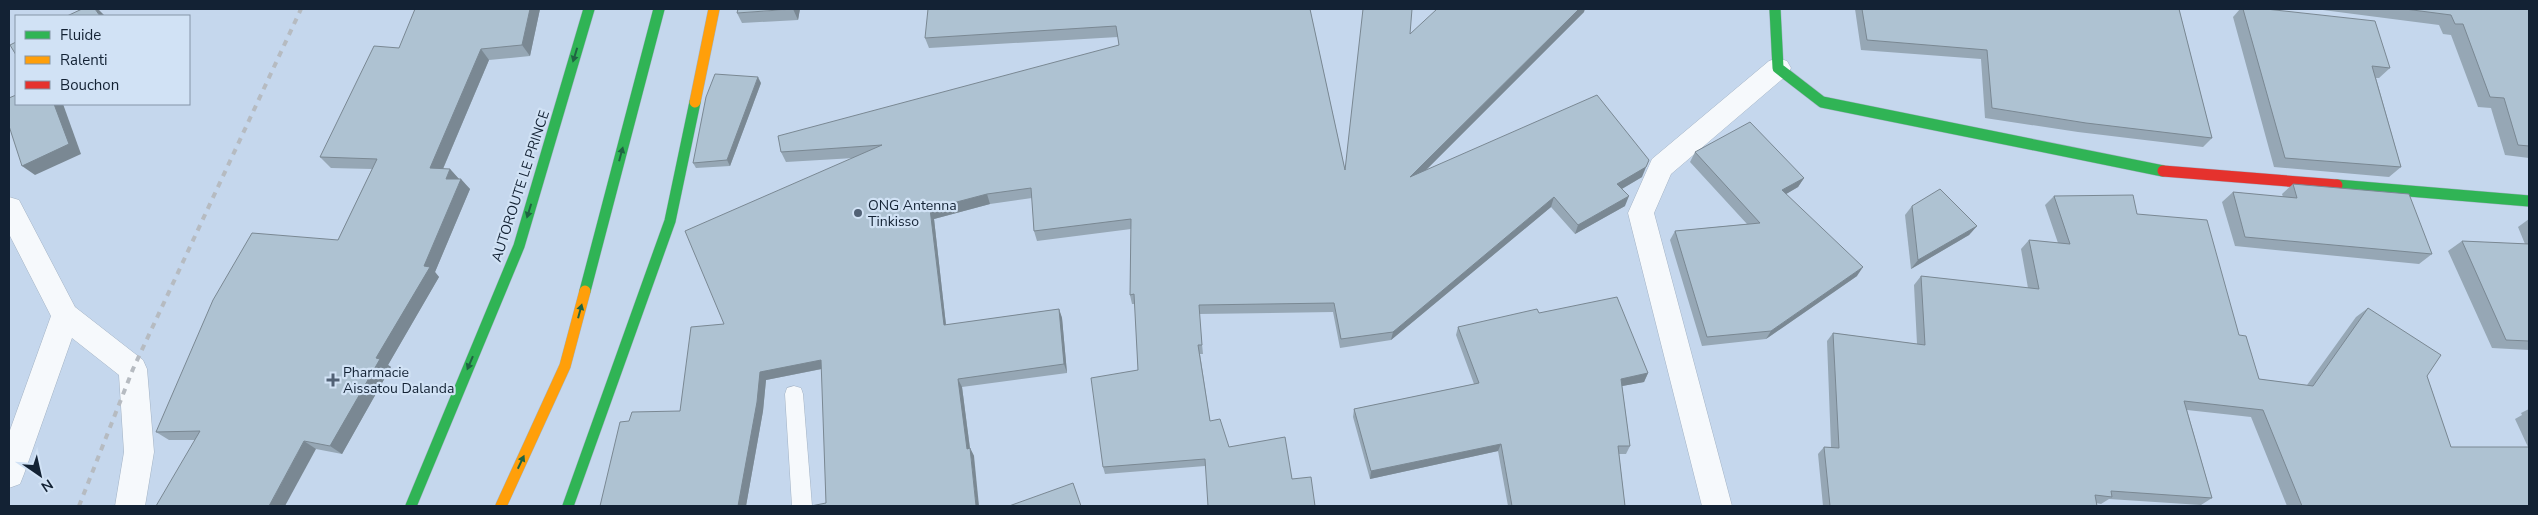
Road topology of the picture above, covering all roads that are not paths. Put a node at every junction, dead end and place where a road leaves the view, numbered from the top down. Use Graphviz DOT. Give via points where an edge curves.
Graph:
graph roads {
  1 [pos="589,9"];
  2 [pos="659,9"];
  3 [pos="714,9"];
  4 [pos="1775,9"];
  5 [pos="1778,68"];
  6 [pos="2529,201"];
  7 [pos="9,208"];
  8 [pos="66,316"];
  9 [pos="794,394"];
  10 [pos="9,474"];
  11 [pos="130,506"];
  12 [pos="411,506"];
  13 [pos="501,506"];
  14 [pos="568,506"];
  15 [pos="802,506"];
  16 [pos="1717,506"];
  1 -- 12 [label="street, AUTOROUTE LE PRINCE, one-way" via="519,246"];
  13 -- 2 [label="street, one-way" via="565,366"];
  3 -- 14 [label="street" via="670,221"];
  4 -- 5 [label="street"];
  5 -- 6 [label="street" via="1822,102 2150,170"];
  5 -- 16 [label="street" via="1661,167 1642,213"];
  7 -- 8 [label="street"];
  8 -- 10 [label="street"];
  8 -- 11 [label="street" via="133,369 139,452"];
  9 -- 15 [label="lane"];
}
